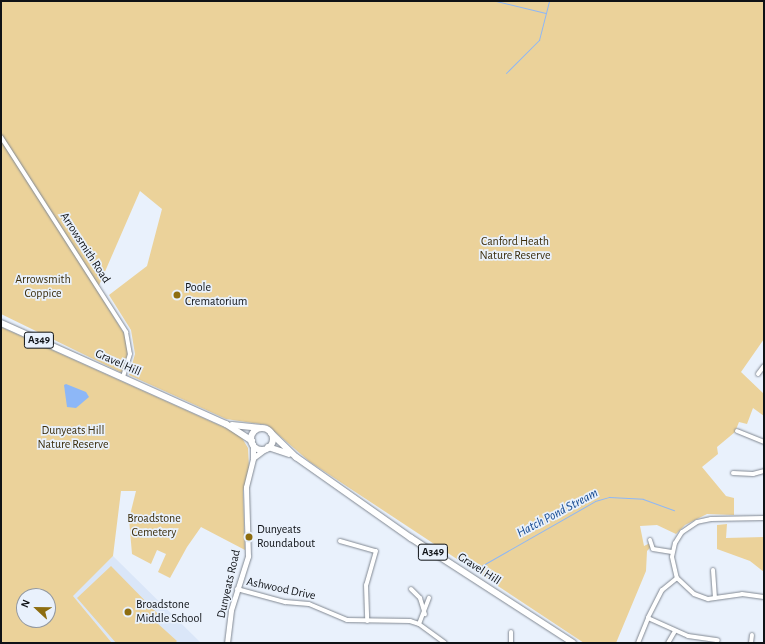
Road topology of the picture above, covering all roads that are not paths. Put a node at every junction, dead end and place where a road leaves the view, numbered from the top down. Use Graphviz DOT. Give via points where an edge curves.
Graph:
graph roads {
  1 [pos="1,137"];
  2 [pos="1,322"];
  3 [pos="763,368"];
  4 [pos="758,374"];
  5 [pos="123,377"];
  6 [pos="226,424"];
  7 [pos="743,426"];
  8 [pos="259,428"];
  9 [pos="271,433"];
  10 [pos="764,442"];
  11 [pos="252,443"];
  12 [pos="267,448"];
  13 [pos="296,457"];
  14 [pos="253,458"];
  15 [pos="764,471"];
  16 [pos="733,473"];
  17 [pos="764,518"];
  18 [pos="650,540"];
  19 [pos="340,542"];
  20 [pos="672,552"];
  21 [pos="713,570"];
  22 [pos="677,578"];
  23 [pos="411,588"];
  24 [pos="237,589"];
  25 [pos="764,597"];
  26 [pos="429,598"];
  27 [pos="715,598"];
  28 [pos="425,614"];
  29 [pos="648,618"];
  30 [pos="367,621"];
  31 [pos="419,624"];
  32 [pos="675,631"];
  33 [pos="511,632"];
  34 [pos="752,635"];
  35 [pos="718,640"];
  36 [pos="227,643"];
  37 [pos="445,643"];
  38 [pos="511,643"];
  39 [pos="573,643"];
  40 [pos="638,643"];
  41 [pos="668,643"];
  42 [pos="751,643"];
  1 -- 5 [label="street, Arrowsmith Road" via="126,332 130,354"];
  2 -- 5 [label="main road, Gravel Hill / A349"];
  3 -- 4 [label="street"];
  5 -- 6 [label="main road, Gravel Hill / A349"];
  6 -- 8 [label="main road, Gravel Hill / A349"];
  6 -- 11 [label="main road, Gravel Hill / A349"];
  7 -- 10 [label="street" via="739,432"];
  8 -- 9 [label="main road" via="266,428"];
  8 -- 11 [label="main road" via="252,435"];
  9 -- 12 [label="main road" via="272,442"];
  9 -- 13 [label="main road, Gravel Hill / A349"];
  11 -- 12 [label="main road" via="259,449"];
  11 -- 14 [label="street, Dunyeats Road"];
  12 -- 13 [label="main road, Gravel Hill / A349"];
  12 -- 14 [label="street"];
  13 -- 39 [label="main road, Gravel Hill / A349" via="411,538"];
  14 -- 24 [label="street, Dunyeats Road" via="246,488 248,556"];
  15 -- 16 [label="street" via="753,474"];
  17 -- 20 [label="street" via="711,519 697,522 682,532"];
  18 -- 20 [label="street" via="653,549"];
  19 -- 30 [label="street" via="376,551 366,585"];
  20 -- 22 [label="street" via="672,564"];
  21 -- 27 [label="street"];
  22 -- 27 [label="street" via="694,594"];
  22 -- 29 [label="street" via="662,590"];
  23 -- 28 [label="street" via="420,598"];
  24 -- 30 [label="street, Ashwood Drive" via="285,602 309,604 347,620"];
  24 -- 36 [label="street, Dunyeats Road"];
  25 -- 27 [label="street" via="742,594"];
  26 -- 28 [label="street"];
  28 -- 31 [label="street"];
  29 -- 32 [label="street"];
  29 -- 40 [label="street"];
  30 -- 31 [label="street, Ashwood Drive" via="410,621"];
  31 -- 37 [label="street, Ashwood Drive"];
  32 -- 35 [label="street" via="688,636"];
  32 -- 41 [label="street"];
  33 -- 38 [label="street"];
  34 -- 42 [label="street"];
}
